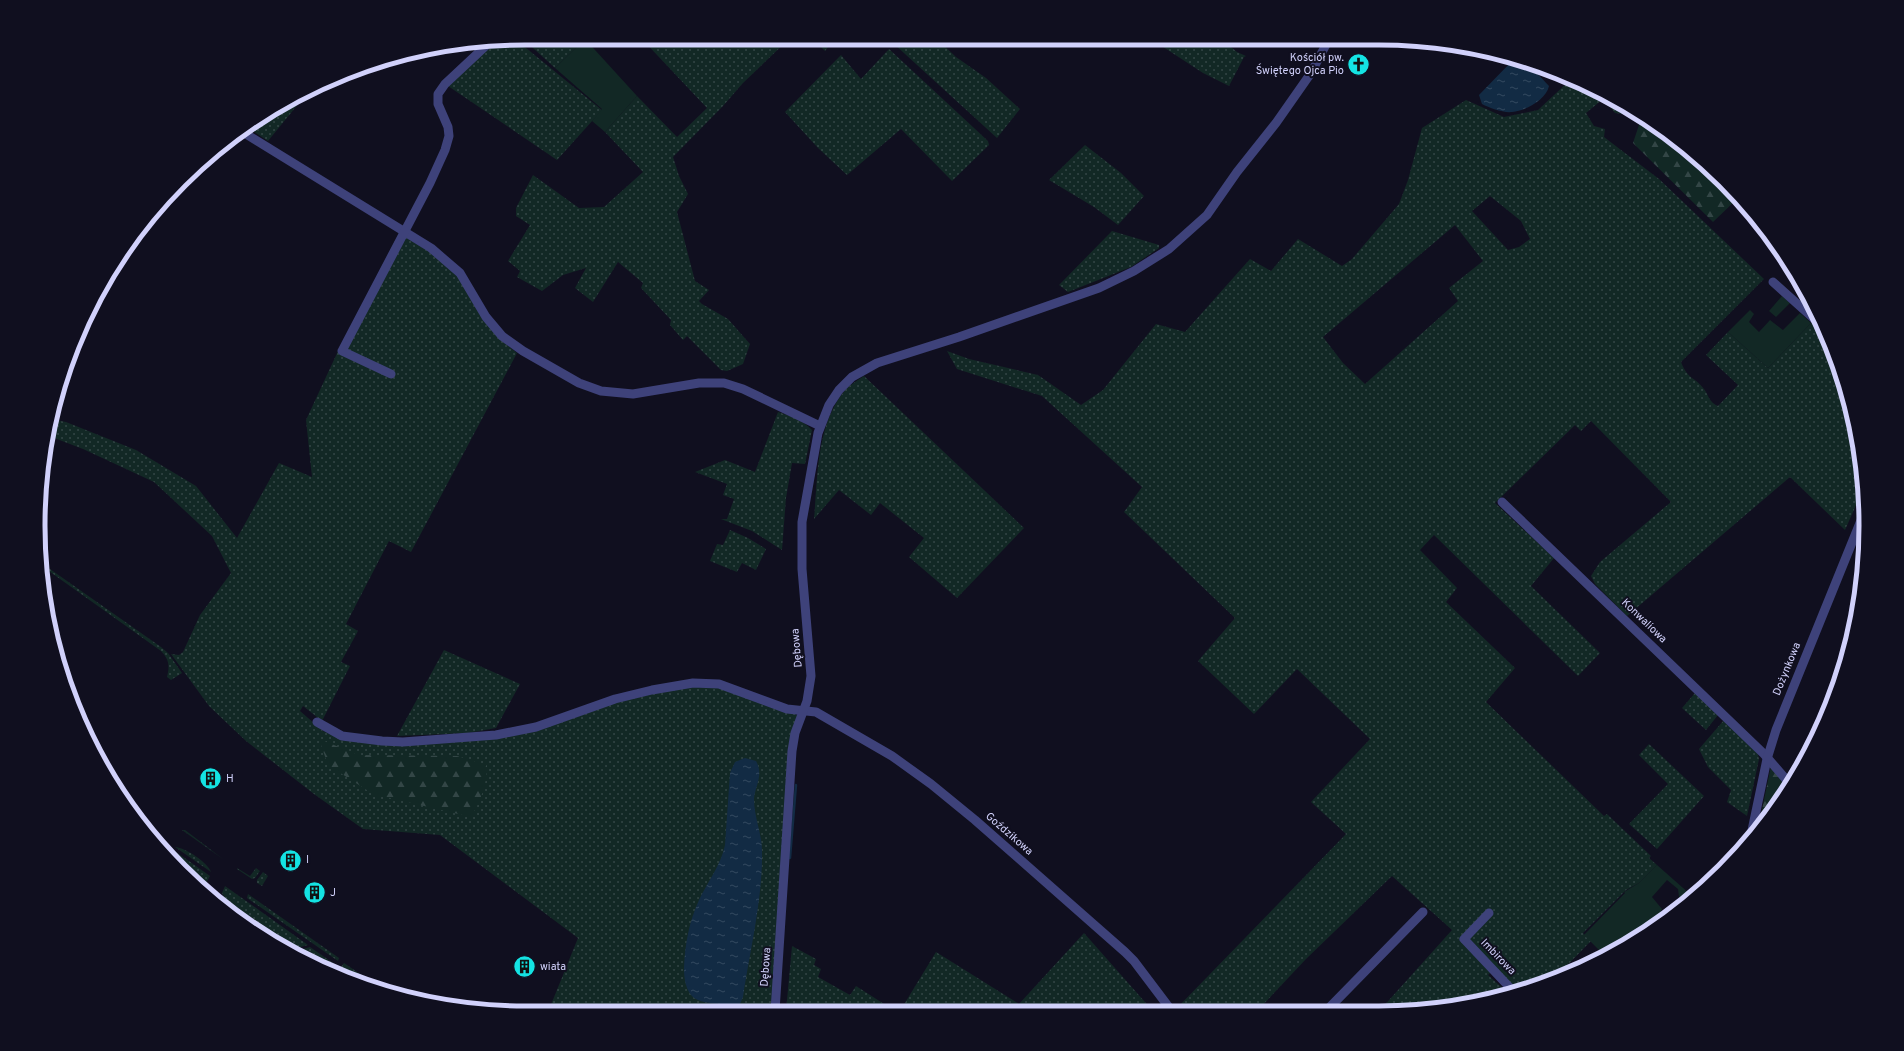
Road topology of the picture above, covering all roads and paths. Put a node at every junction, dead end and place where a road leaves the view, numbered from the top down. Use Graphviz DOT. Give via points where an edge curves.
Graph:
graph roads {
  1 [pos="1326,45"];
  2 [pos="485,47"];
  3 [pos="246,135"];
  4 [pos="404,230"];
  5 [pos="1772,282"];
  6 [pos="1810,316"];
  7 [pos="391,374"];
  8 [pos="820,426"];
  9 [pos="1502,502"];
  10 [pos="1859,525"];
  11 [pos="804,711"];
  12 [pos="317,722"];
  13 [pos="1767,759"];
  14 [pos="1786,780"];
  15 [pos="1753,827"];
  16 [pos="1423,912"];
  17 [pos="1489,913"];
  18 [pos="1510,988"];
  19 [pos="775,1006"];
  20 [pos="1168,1006"];
  21 [pos="1331,1006"];
  1 -- 8 [label="street, Dębowa" via="1311,74 1276,124 1207,214 1174,245 1134,271 1104,286 885,360 852,377 842,386 832,400"];
  2 -- 4 [label="street" via="445,84 438,94 438,104 448,128 448,141 430,183"];
  3 -- 4 [label="street"];
  4 -- 7 [label="street" via="342,351"];
  4 -- 8 [label="street" via="456,268 486,317 502,336 523,351 584,385 601,391 633,394 704,382 724,383 743,389"];
  5 -- 6 [label="street"];
  8 -- 11 [label="street, Dębowa" via="802,522 802,569 811,676"];
  9 -- 13 [label="street, Konwaliowa"];
  10 -- 13 [label="street, Dożynkowa" via="1787,701"];
  11 -- 12 [label="street, Goździkowa" via="787,709 719,684 702,682 615,698 536,727 496,735 403,742 382,741 342,736"];
  11 -- 19 [label="street, Dębowa" via="795,733 792,751"];
  11 -- 20 [label="street, Goździkowa" via="824,716 892,756 931,784 1125,952"];
  13 -- 14 [label="street, Konwaliowa"];
  13 -- 15 [label="street, Dożynkowa"];
  16 -- 21 [label="street"];
  17 -- 18 [label="street, Imbirowa" via="1464,939"];
}
